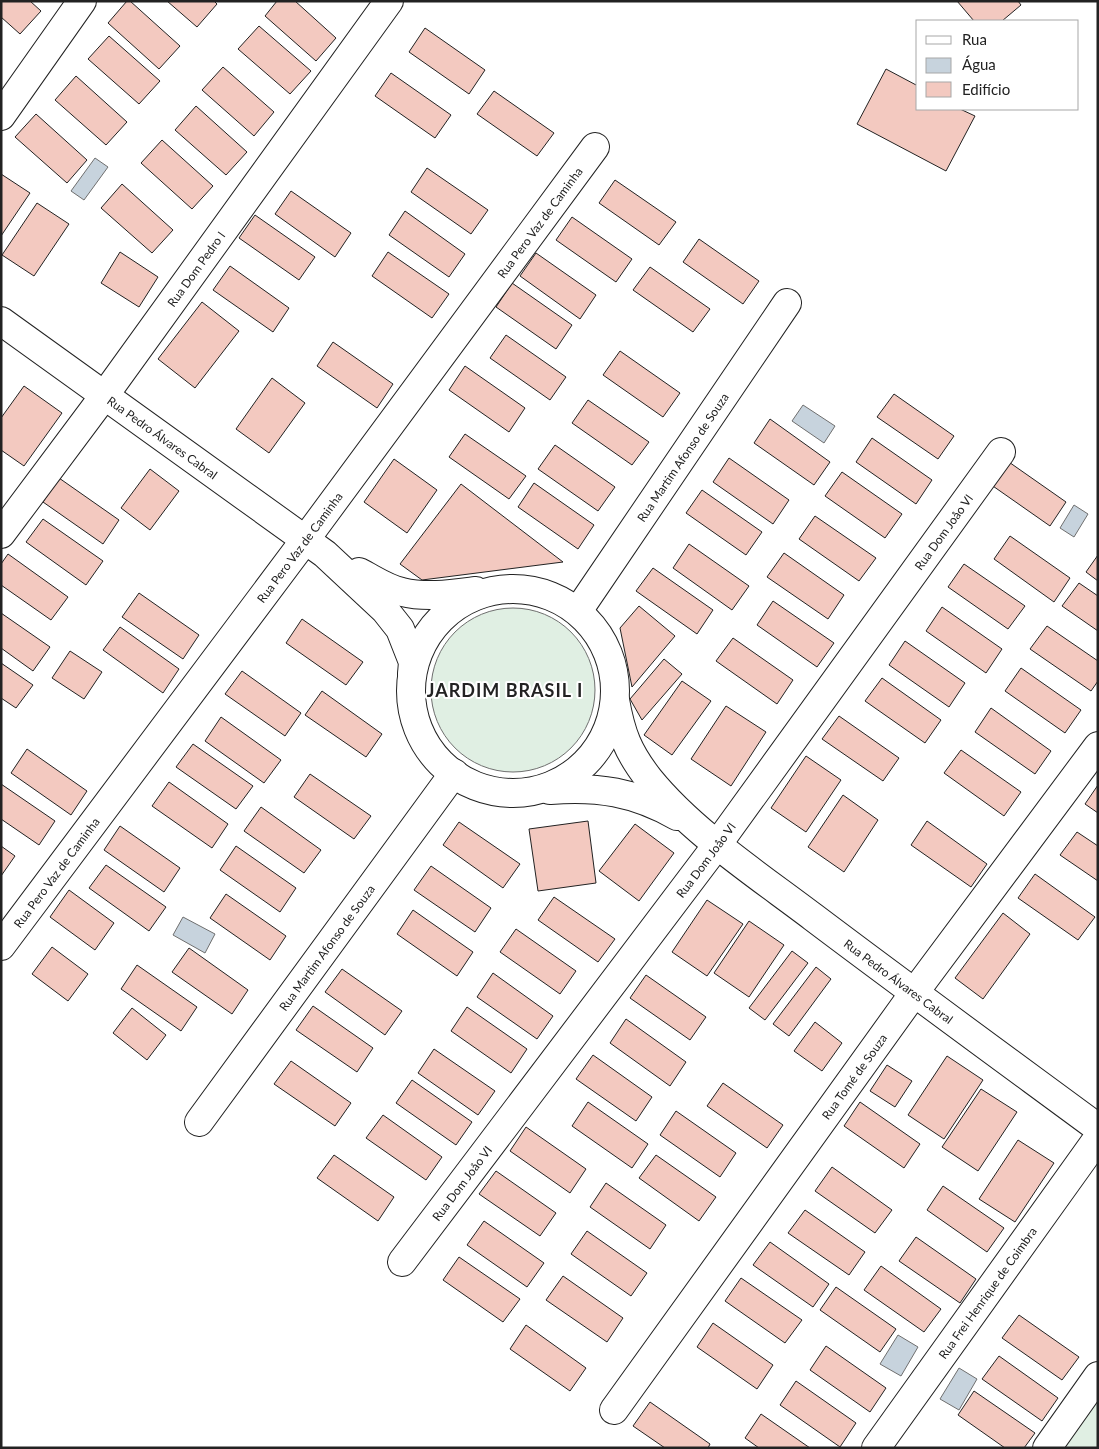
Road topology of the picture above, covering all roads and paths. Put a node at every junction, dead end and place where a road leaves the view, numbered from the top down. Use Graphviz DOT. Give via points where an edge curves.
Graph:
graph roads {
  1 [pos="82,1"];
  2 [pos="388,1"];
  3 [pos="1,116"];
  4 [pos="595,147"];
  5 [pos="787,302"];
  6 [pos="1,320"];
  7 [pos="104,396"];
  8 [pos="1000,452"];
  9 [pos="1,534"];
  10 [pos="315,547"];
  11 [pos="500,589"];
  12 [pos="578,611"];
  13 [pos="412,679"];
  14 [pos="615,700"];
  15 [pos="1098,746"];
  16 [pos="454,773"];
  17 [pos="526,793"];
  18 [pos="709,838"];
  19 [pos="1,946"];
  20 [pos="914,993"];
  21 [pos="199,1122"];
  22 [pos="1098,1128"];
  23 [pos="1098,1138"];
  24 [pos="402,1262"];
  25 [pos="1098,1376"];
  26 [pos="614,1410"];
  27 [pos="876,1448"];
  28 [pos="1047,1448"];
  1 -- 3 [label="street"];
  2 -- 7 [label="street, Rua Dom Pedro I"];
  4 -- 10 [label="street, Rua Pero Vaz de Caminha"];
  5 -- 12 [label="street, Rua Martim Afonso de Souza"];
  6 -- 7 [label="street, Rua Pedro Álvares Cabral"];
  7 -- 9 [label="street, Rua Dom Pedro I"];
  7 -- 10 [label="street, Rua Pedro Álvares Cabral"];
  8 -- 18 [label="street, Rua Dom Joåo VI"];
  10 -- 11 [label="street, Rua Pedro Álvares Cabral" via="402,592 439,595"];
  10 -- 13 [label="street, Rua Pedro Álvares Cabral" via="385,610 400,629 413,662"];
  10 -- 19 [label="street, Rua Pero Vaz de Caminha"];
  11 -- 12 [label="street" via="534,590"];
  11 -- 13 [label="street" via="468,599 442,617 423,643"];
  12 -- 14 [label="street" via="594,628 608,652 615,680"];
  13 -- 16 [label="street" via="412,699 422,736 436,758"];
  14 -- 17 [label="street" via="611,723 589,760 552,786"];
  14 -- 18 [label="street, Rua Pedro Álvares Cabral" via="626,744 636,761 650,780"];
  15 -- 20 [label="street, Rua Tomé de Souza"];
  16 -- 17 [label="street" via="487,790"];
  16 -- 21 [label="street, Rua Martim Afonso de Souza"];
  17 -- 18 [label="street, Rua Pedro Álvares Cabral" via="579,788 629,795 672,813"];
  18 -- 20 [label="street, Rua Pedro Álvares Cabral"];
  18 -- 24 [label="street, Rua Dom Joåo VI"];
  20 -- 22 [label="street, Rua Pedro Álvares Cabral"];
  20 -- 26 [label="street, Rua Tomé de Souza"];
  23 -- 27 [label="street, Rua Frei Henrique de Coimbra"];
  25 -- 28 [label="street"];
}
